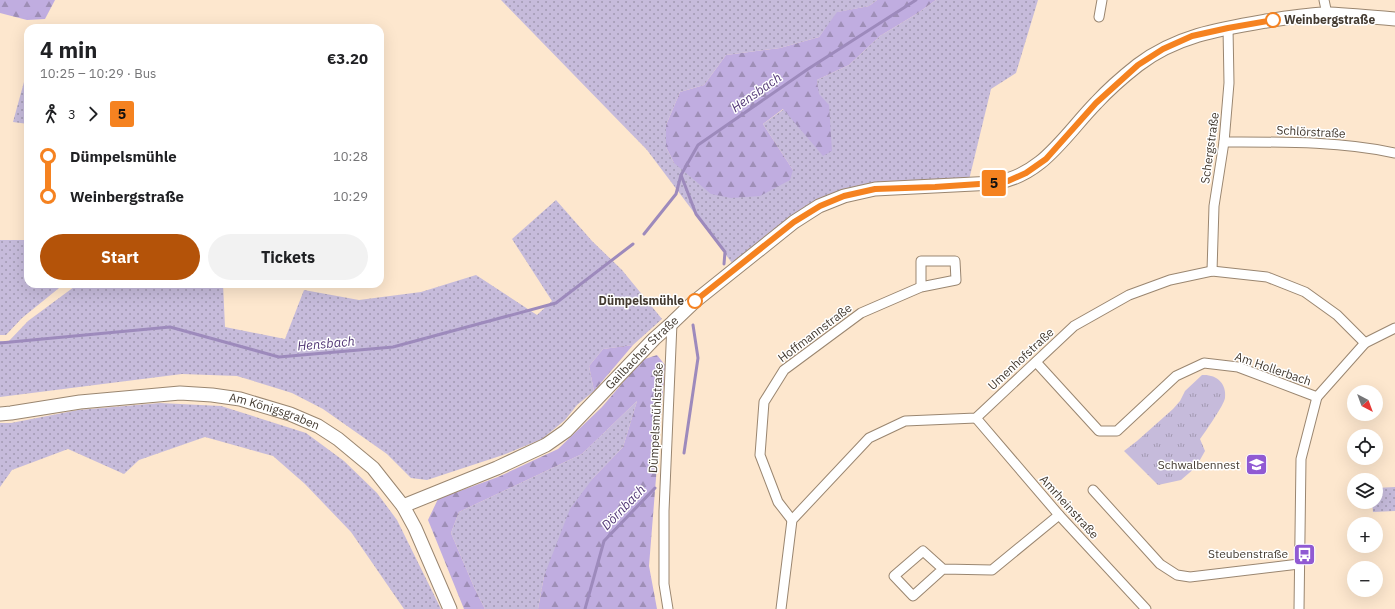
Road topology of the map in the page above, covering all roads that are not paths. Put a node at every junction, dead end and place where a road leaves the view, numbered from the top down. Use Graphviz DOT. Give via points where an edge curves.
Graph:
graph roads {
  1 [pos="1102,0"];
  2 [pos="1324,0"];
  3 [pos="1327,14"];
  4 [pos="1099,17"];
  5 [pos="1395,19"];
  6 [pos="1228,28"];
  7 [pos="1224,142"];
  8 [pos="1395,153"];
  9 [pos="1212,271"];
  10 [pos="921,287"];
  11 [pos="672,324"];
  12 [pos="1395,328"];
  13 [pos="1364,343"];
  14 [pos="1036,362"];
  15 [pos="1317,397"];
  16 [pos="0,414"];
  17 [pos="976,418"];
  18 [pos="1093,490"];
  19 [pos="403,506"];
  20 [pos="1059,515"];
  21 [pos="792,520"];
  22 [pos="1299,564"];
  23 [pos="943,569"];
  24 [pos="450,609"];
  25 [pos="668,609"];
  26 [pos="782,609"];
  27 [pos="1146,609"];
  28 [pos="1296,609"];
  1 -- 4 [label="street"];
  2 -- 3 [label="street"];
  3 -- 5 [label="street, Gailbacher Straße"];
  3 -- 6 [label="street, Gailbacher Straße"];
  6 -- 7 [label="street, Schergstraße" via="1230,83"];
  6 -- 11 [label="street, Gailbacher Straße" via="1192,36 1163,49 1138,65 1096,103 1046,159 1026,173 1008,181 875,189 844,196 820,206 794,222 715,284"];
  7 -- 8 [label="street, Schlörstraße" via="1317,142"];
  7 -- 9 [label="street, Schergstraße" via="1214,206"];
  9 -- 13 [label="street, Umenhofstraße" via="1267,276 1305,292 1337,315"];
  9 -- 14 [label="street, Umenhofstraße" via="1170,280 1129,295 1074,326"];
  10 -- 10 [label="street, Hoffmannstraße" via="956,280 955,261 921,262"];
  10 -- 21 [label="street, Hoffmannstraße" via="861,313 784,370 764,402 760,455 778,502"];
  11 -- 19 [label="street, Gailbacher Straße" via="654,339 566,430 546,444 496,468"];
  11 -- 25 [label="street, Dümpelsmühlstraße" via="664,511 664,584"];
  12 -- 13 [label="street"];
  13 -- 15 [label="street"];
  14 -- 15 [label="street, Am Hollerbach" via="1099,431 1117,431 1176,376 1204,363 1238,367"];
  14 -- 17 [label="street, Umenhofstraße"];
  15 -- 22 [label="street" via="1301,459"];
  16 -- 19 [label="street, Am Königsgraben" via="80,402 180,393 240,399 290,414 318,426 338,439 373,468"];
  17 -- 20 [label="street, Amrheinstraße"];
  17 -- 21 [label="street" via="905,421 869,438"];
  18 -- 22 [label="street" via="1160,564 1177,575 1190,577"];
  19 -- 24 [label="street, Am Königsgraben"];
  20 -- 23 [label="street" via="992,570"];
  20 -- 27 [label="street, Amrheinstraße"];
  21 -- 26 [label="street"];
  22 -- 28 [label="street"];
  23 -- 23 [label="street" via="913,596 894,576 923,551"];
}
